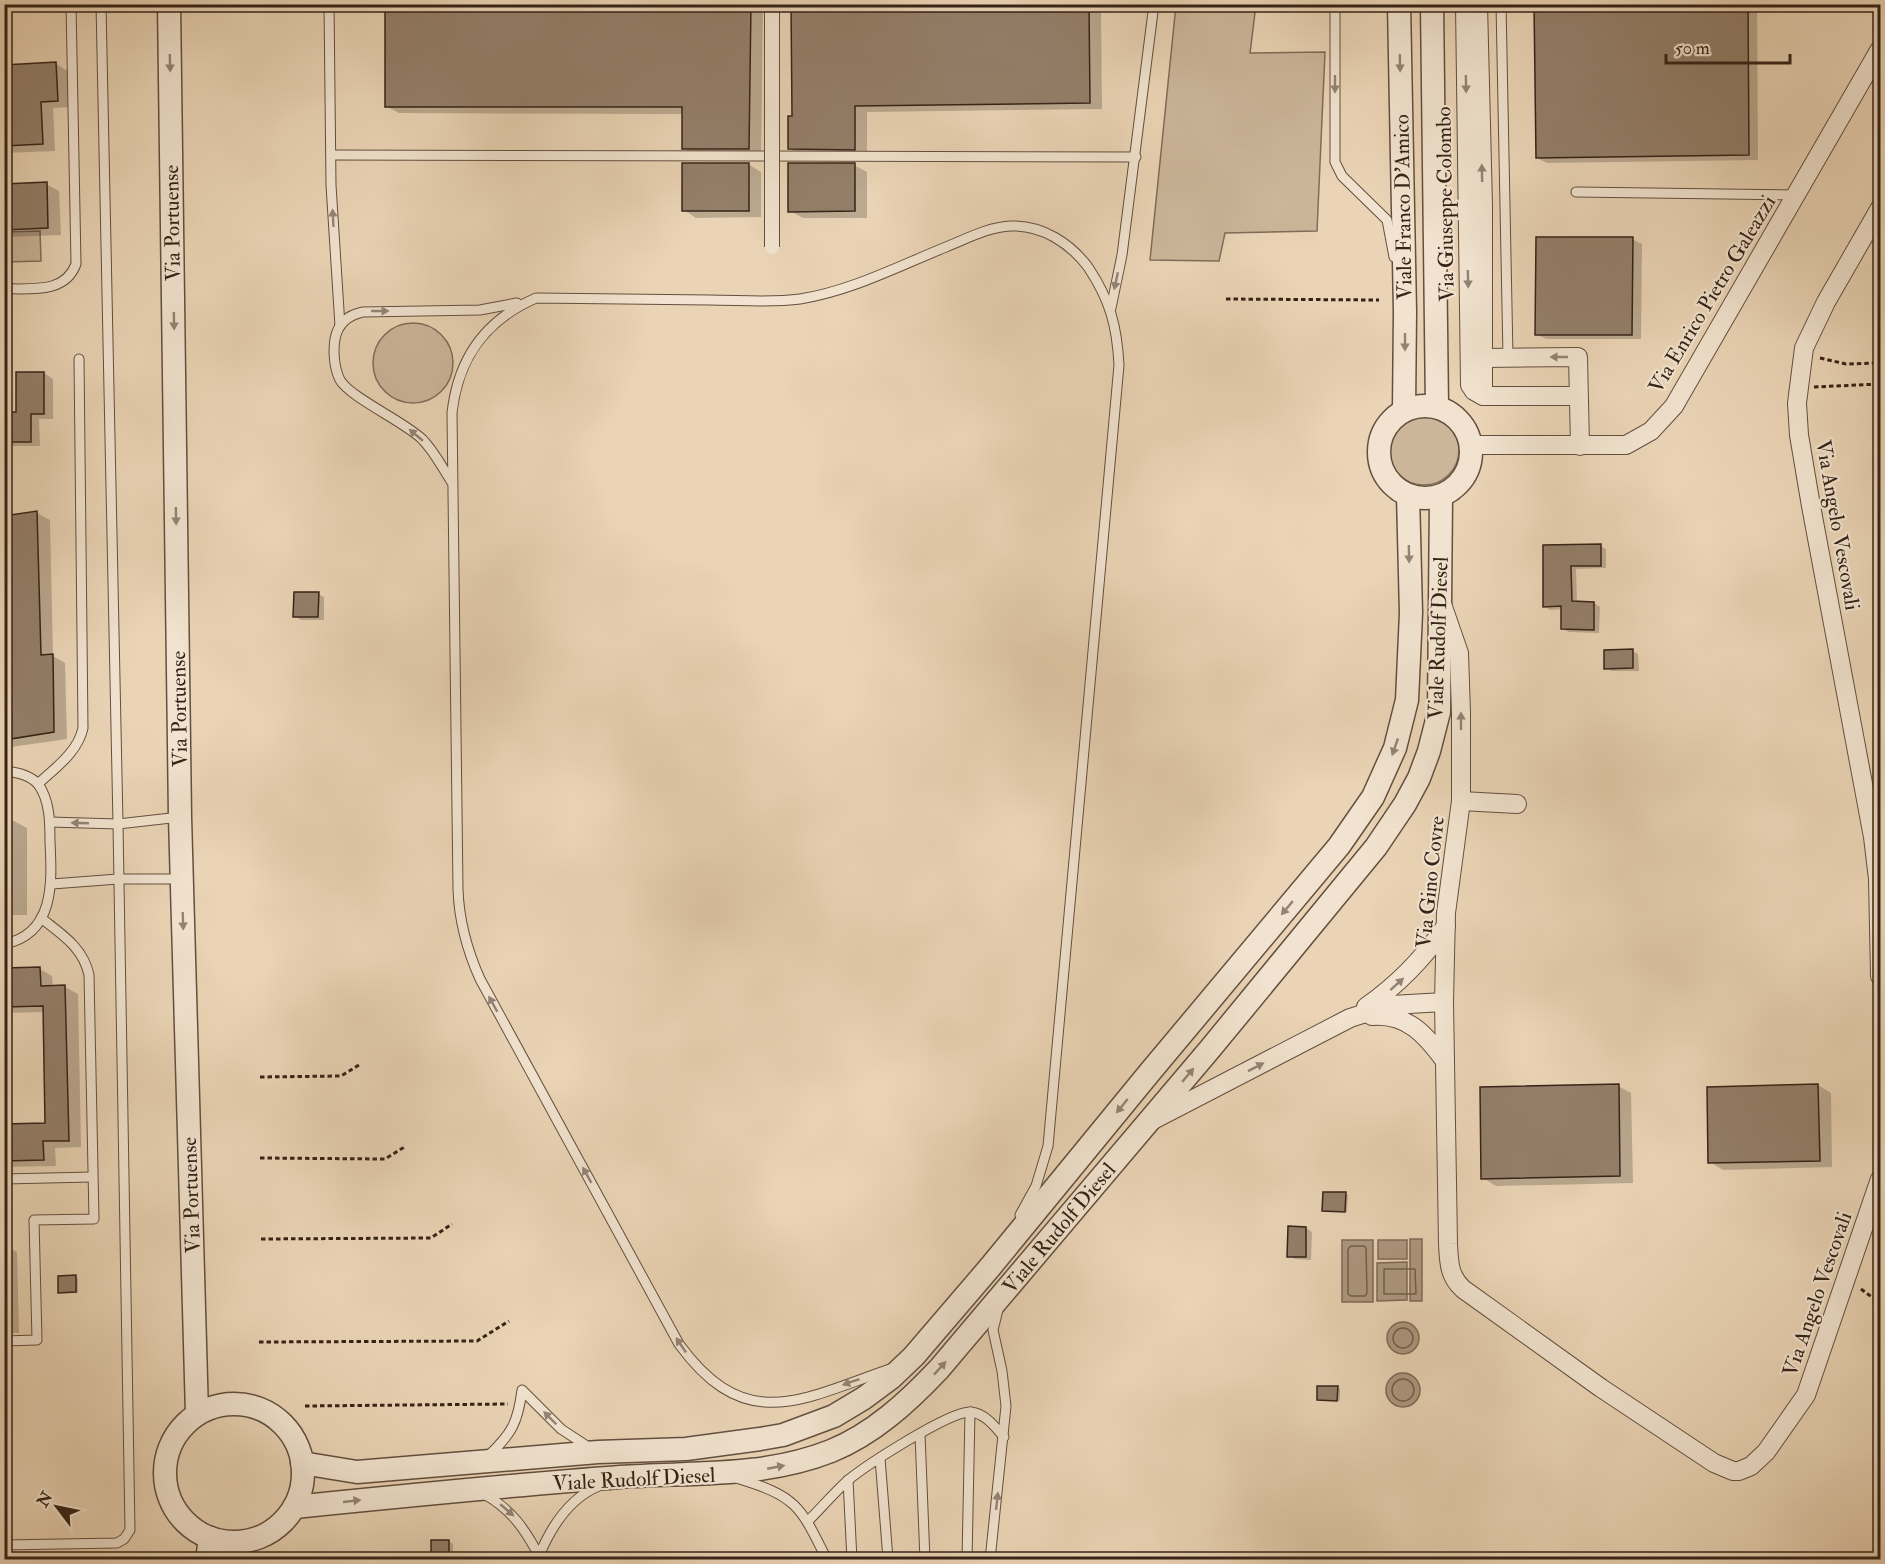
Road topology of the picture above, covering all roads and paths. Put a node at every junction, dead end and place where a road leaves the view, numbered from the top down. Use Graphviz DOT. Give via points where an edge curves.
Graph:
graph roads {
  1 [pos="71,4"];
  2 [pos="101,4"];
  3 [pos="170,4"];
  4 [pos="328,4"];
  5 [pos="772,4"];
  6 [pos="1152,4"];
  7 [pos="1335,4"];
  8 [pos="1400,4"];
  9 [pos="1432,4"];
  10 [pos="1465,4"];
  11 [pos="1478,4"];
  12 [pos="1501,4"];
  13 [pos="1881,50"];
  14 [pos="331,155"];
  15 [pos="1136,156"];
  16 [pos="1576,192"];
  17 [pos="1798,195"];
  18 [pos="1506,205"];
  19 [pos="1483,206"];
  20 [pos="1881,207"];
  21 [pos="772,247"];
  22 [pos="4,289"];
  23 [pos="536,298"];
  24 [pos="1226,299"];
  25 [pos="1379,300"];
  26 [pos="1111,308"];
  27 [pos="1405,312"];
  28 [pos="340,326"];
  29 [pos="1804,348"];
  30 [pos="1508,357"];
  31 [pos="79,358"];
  32 [pos="1484,358"];
  33 [pos="1881,363"];
  34 [pos="1799,378"];
  35 [pos="1881,384"];
  36 [pos="1483,396"];
  37 [pos="1578,396"];
  38 [pos="1437,407"];
  39 [pos="1404,410"];
  40 [pos="1471,445"];
  41 [pos="1580,446"];
  42 [pos="451,481"];
  43 [pos="1408,495"];
  44 [pos="1441,496"];
  45 [pos="1441,599"];
  46 [pos="4,771"];
  47 [pos="38,784"];
  48 [pos="1461,801"];
  49 [pos="1517,804"];
  50 [pos="180,818"];
  51 [pos="50,822"];
  52 [pos="118,824"];
  53 [pos="118,879"];
  54 [pos="182,879"];
  55 [pos="52,884"];
  56 [pos="41,918"];
  57 [pos="1446,926"];
  58 [pos="4,944"];
  59 [pos="1881,976"];
  60 [pos="1444,1002"];
  61 [pos="1350,1018"];
  62 [pos="1445,1061"];
  63 [pos="359,1065"];
  64 [pos="260,1077"];
  65 [pos="1148,1122"];
  66 [pos="406,1146"];
  67 [pos="260,1158"];
  68 [pos="92,1177"];
  69 [pos="4,1179"];
  70 [pos="1881,1179"];
  71 [pos="1449,1209"];
  72 [pos="452,1224"];
  73 [pos="261,1239"];
  74 [pos="992,1266"];
  75 [pos="1023,1272"];
  76 [pos="1845,1283"];
  77 [pos="1881,1302"];
  78 [pos="509,1321"];
  79 [pos="4,1341"];
  80 [pos="259,1342"];
  81 [pos="907,1363"];
  82 [pos="520,1404"];
  83 [pos="305,1406"];
  84 [pos="970,1412"];
  85 [pos="197,1414"];
  86 [pos="920,1434"];
  87 [pos="1004,1437"];
  88 [pos="598,1452"];
  89 [pos="880,1458"];
  90 [pos="482,1462"];
  91 [pos="302,1463"];
  92 [pos="722,1474"];
  93 [pos="623,1477"];
  94 [pos="848,1480"];
  95 [pos="433,1493"];
  96 [pos="294,1507"];
  97 [pos="808,1521"];
  98 [pos="4,1545"];
  99 [pos="208,1549"];
  100 [pos="539,1558"];
  101 [pos="888,1559"];
  102 [pos="827,1560"];
  103 [pos="852,1560"];
  104 [pos="926,1560"];
  105 [pos="967,1560"];
  106 [pos="990,1560"];
  1 -- 22 [label="lane" via="76,264 67,279 54,286"];
  2 -- 52 [label="lane"];
  3 -- 50 [label="street, Via Portuense, one-way"];
  4 -- 14 [label="lane"];
  5 -- 21 [label="street, bridge"];
  6 -- 15 [label="lane"];
  7 -- 27 [label="lane, one-way" via="1335,162 1342,176 1387,220"];
  8 -- 27 [label="street, Viale Franco D'Amico, one-way"];
  9 -- 38 [label="street, Viale Franco D'Amico"];
  10 -- 36 [label="street, Via Giuseppe Colombo, one-way" via="1469,381 1474,392"];
  19 -- 11 [label="street, Via Giuseppe Colombo, one-way"];
  12 -- 18 [label="lane"];
  13 -- 17 [label="street, Via Enrico Pietro Galeazzi"];
  14 -- 15 [label="lane"];
  28 -- 14 [label="lane, one-way"];
  15 -- 26 [label="lane, one-way"];
  16 -- 17 [label="lane"];
  17 -- 41 [label="street, Via Enrico Pietro Galeazzi" via="1674,406 1651,431 1626,445"];
  18 -- 19 [label="lane"];
  18 -- 30 [label="lane"];
  19 -- 32 [label="street, Via Giuseppe Colombo"];
  20 -- 29 [label="street, Via Angelo Vescovali"];
  23 -- 26 [label="lane" via="798,299 843,288 982,232 1010,226 1038,230 1066,244 1082,259"];
  28 -- 23 [label="lane, one-way" via="348,317 363,312 480,310"];
  23 -- 42 [label="lane" via="494,323 461,372 452,413"];
  24 -- 25 [label="path"];
  26 -- 74 [label="lane" via="1119,365 1048,1146 1036,1186"];
  27 -- 39 [label="street, Viale Franco D'Amico, one-way"];
  42 -- 28 [label="lane, one-way" via="423,440 340,380 334,347"];
  29 -- 33 [label="path" via="1824,360"];
  29 -- 34 [label="street, Via Angelo Vescovali"];
  30 -- 32 [label="street"];
  37 -- 30 [label="street, one-way" via="1578,357"];
  31 -- 47 [label="lane" via="83,728 71,753"];
  32 -- 36 [label="street, Via Giuseppe Colombo"];
  34 -- 35 [label="path" via="1807,387"];
  34 -- 59 [label="street, Via Angelo Vescovali" via="1798,435 1873,837"];
  36 -- 37 [label="street"];
  37 -- 41 [label="street"];
  38 -- 39 [label="street"];
  38 -- 40 [label="street" via="1460,420"];
  39 -- 43 [label="street" via="1383,432 1379,455 1385,476"];
  40 -- 41 [label="street, Via Enrico Pietro Galeazzi"];
  40 -- 44 [label="street" via="1471,461 1465,476"];
  81 -- 42 [label="lane, one-way" via="783,1403 761,1403 739,1396 704,1373 679,1344 480,979 463,936 458,903"];
  43 -- 44 [label="street"];
  43 -- 74 [label="street, Viale Rudolf Diesel, one-way" via="1411,613 1407,700 1395,748 1373,797 1339,846"];
  44 -- 45 [label="street, Viale Rudolf Diesel"];
  48 -- 45 [label="street, Via Gino Covre, one-way" via="1460,663"];
  65 -- 45 [label="street, Viale Rudolf Diesel, one-way" via="1371,853 1410,794 1429,751 1439,712"];
  46 -- 47 [label="lane" via="21,774"];
  47 -- 51 [label="lane" via="47,802"];
  48 -- 49 [label="street"];
  48 -- 57 [label="street, Via Gino Covre"];
  50 -- 52 [label="lane"];
  50 -- 54 [label="street, Via Portuense"];
  52 -- 51 [label="lane, one-way"];
  51 -- 55 [label="lane"];
  52 -- 53 [label="lane"];
  53 -- 54 [label="lane"];
  53 -- 55 [label="lane"];
  53 -- 98 [label="lane" via="130,1530 117,1543"];
  54 -- 85 [label="street, Via Portuense, one-way"];
  55 -- 56 [label="lane"];
  56 -- 58 [label="lane" via="27,936"];
  56 -- 68 [label="lane" via="77,947 89,975"];
  57 -- 60 [label="street, Via Gino Covre"];
  61 -- 57 [label="street, one-way" via="1406,976"];
  60 -- 61 [label="street" via="1391,1005"];
  60 -- 62 [label="street, Via Gino Covre"];
  61 -- 62 [label="street" via="1384,1015 1402,1019 1425,1035"];
  65 -- 61 [label="street, one-way"];
  62 -- 71 [label="street, Via Gino Covre"];
  63 -- 64 [label="path" via="341,1076"];
  65 -- 75 [label="street, Viale Rudolf Diesel"];
  66 -- 67 [label="path" via="385,1159"];
  68 -- 69 [label="lane"];
  68 -- 79 [label="lane" via="94,1220 34,1220 37,1340"];
  70 -- 76 [label="street, Via Angelo Vescovali"];
  71 -- 76 [label="street, Via Angelo Vescovali" via="1449,1264 1452,1276 1463,1289 1601,1388 1714,1463 1733,1471 1751,1466 1766,1452 1806,1395"];
  72 -- 73 [label="path" via="431,1238"];
  74 -- 81 [label="street, Viale Rudolf Diesel"];
  75 -- 87 [label="lane" via="998,1310 994,1325 1006,1394"];
  92 -- 75 [label="street, Viale Rudolf Diesel, one-way" via="802,1461 840,1448 869,1431 924,1385"];
  76 -- 77 [label="path" via="1865,1290"];
  78 -- 80 [label="path" via="477,1341"];
  81 -- 88 [label="street, Viale Rudolf Diesel" via="851,1407 783,1435 686,1449"];
  82 -- 83 [label="path"];
  88 -- 82 [label="lane, one-way" via="567,1434 522,1390"];
  82 -- 90 [label="lane" via="510,1433"];
  84 -- 86 [label="lane" via="943,1420"];
  84 -- 87 [label="lane" via="986,1417"];
  84 -- 105 [label="lane"];
  85 -- 91 [label="street" via="230,1404 264,1410 282,1423 296,1442"];
  85 -- 99 [label="street" via="180,1428 169,1447 164,1469 167,1491 176,1511"];
  86 -- 89 [label="lane"];
  86 -- 104 [label="lane"];
  106 -- 87 [label="lane, one-way"];
  88 -- 90 [label="street, Viale Rudolf Diesel"];
  89 -- 94 [label="lane"];
  89 -- 101 [label="lane"];
  90 -- 91 [label="street, Viale Rudolf Diesel" via="357,1472"];
  91 -- 96 [label="street" via="302,1485"];
  92 -- 93 [label="street, Viale Rudolf Diesel"];
  92 -- 97 [label="lane" via="773,1490 790,1500"];
  93 -- 95 [label="street, Viale Rudolf Diesel"];
  93 -- 100 [label="lane" via="594,1488 570,1505 550,1531"];
  94 -- 97 [label="lane"];
  94 -- 103 [label="lane"];
  96 -- 95 [label="street, Viale Rudolf Diesel, one-way"];
  95 -- 100 [label="lane, one-way" via="485,1494 518,1520"];
  96 -- 99 [label="street" via="267,1534"];
  97 -- 102 [label="lane"];
}
